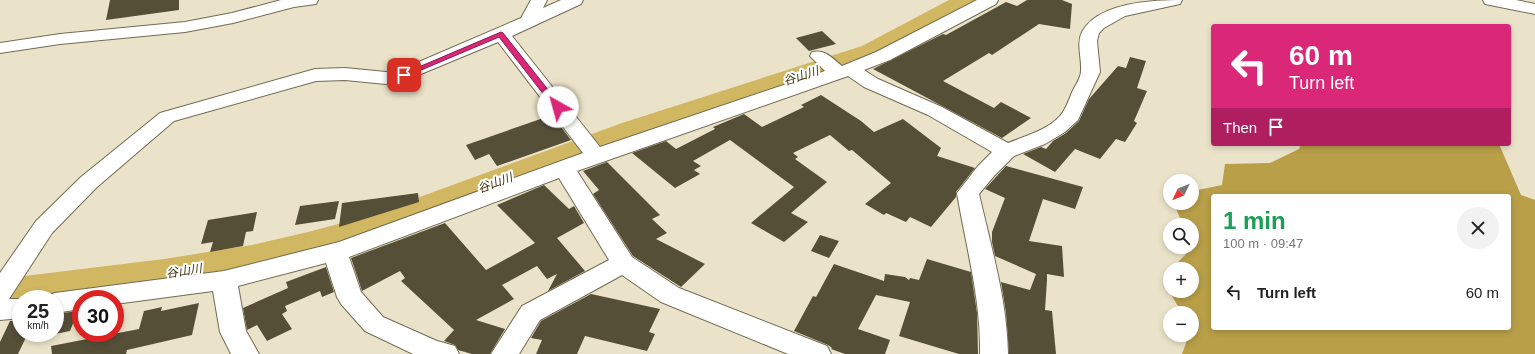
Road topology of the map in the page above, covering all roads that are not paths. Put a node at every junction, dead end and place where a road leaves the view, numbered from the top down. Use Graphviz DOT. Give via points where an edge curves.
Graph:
graph roads {
  1 [pos="310,0"];
  2 [pos="539,0"];
  3 [pos="575,0"];
  4 [pos="990,0"];
  5 [pos="1174,0"];
  6 [pos="1491,0"];
  7 [pos="1535,10"];
  8 [pos="528,21"];
  9 [pos="501,34"];
  10 [pos="0,48"];
  11 [pos="819,56"];
  12 [pos="845,71"];
  13 [pos="1006,151"];
  14 [pos="596,156"];
  15 [pos="565,169"];
  16 [pos="335,252"];
  17 [pos="623,263"];
  18 [pos="224,280"];
  19 [pos="0,293"];
  20 [pos="124,294"];
  21 [pos="12,309"];
  22 [pos="0,310"];
  23 [pos="245,354"];
  24 [pos="445,354"];
  25 [pos="505,354"];
  26 [pos="817,354"];
  27 [pos="994,354"];
  1 -- 10 [label="street" via="185,27 60,39"];
  2 -- 8 [label="street"];
  3 -- 8 [label="street"];
  4 -- 12 [label="street" via="883,56"];
  5 -- 13 [label="street" via="1119,12 1098,24 1088,41 1091,72 1071,116 1058,128 1038,139"];
  6 -- 7 [label="street"];
  8 -- 9 [label="street"];
  9 -- 14 [label="street"];
  9 -- 19 [label="street" via="404,75 386,78 345,74 315,75 167,117 89,182 44,227"];
  11 -- 12 [label="street"];
  12 -- 13 [label="street" via="928,108"];
  12 -- 14 [label="street"];
  13 -- 27 [label="street" via="968,193 993,323"];
  14 -- 15 [label="street"];
  15 -- 16 [label="street"];
  15 -- 17 [label="street"];
  16 -- 18 [label="street"];
  16 -- 24 [label="street" via="350,297 374,324"];
  17 -- 25 [label="street" via="531,312"];
  17 -- 26 [label="street" via="670,295"];
  18 -- 20 [label="street"];
  18 -- 23 [label="street" via="233,332"];
  21 -- 22 [label="street"];
}
